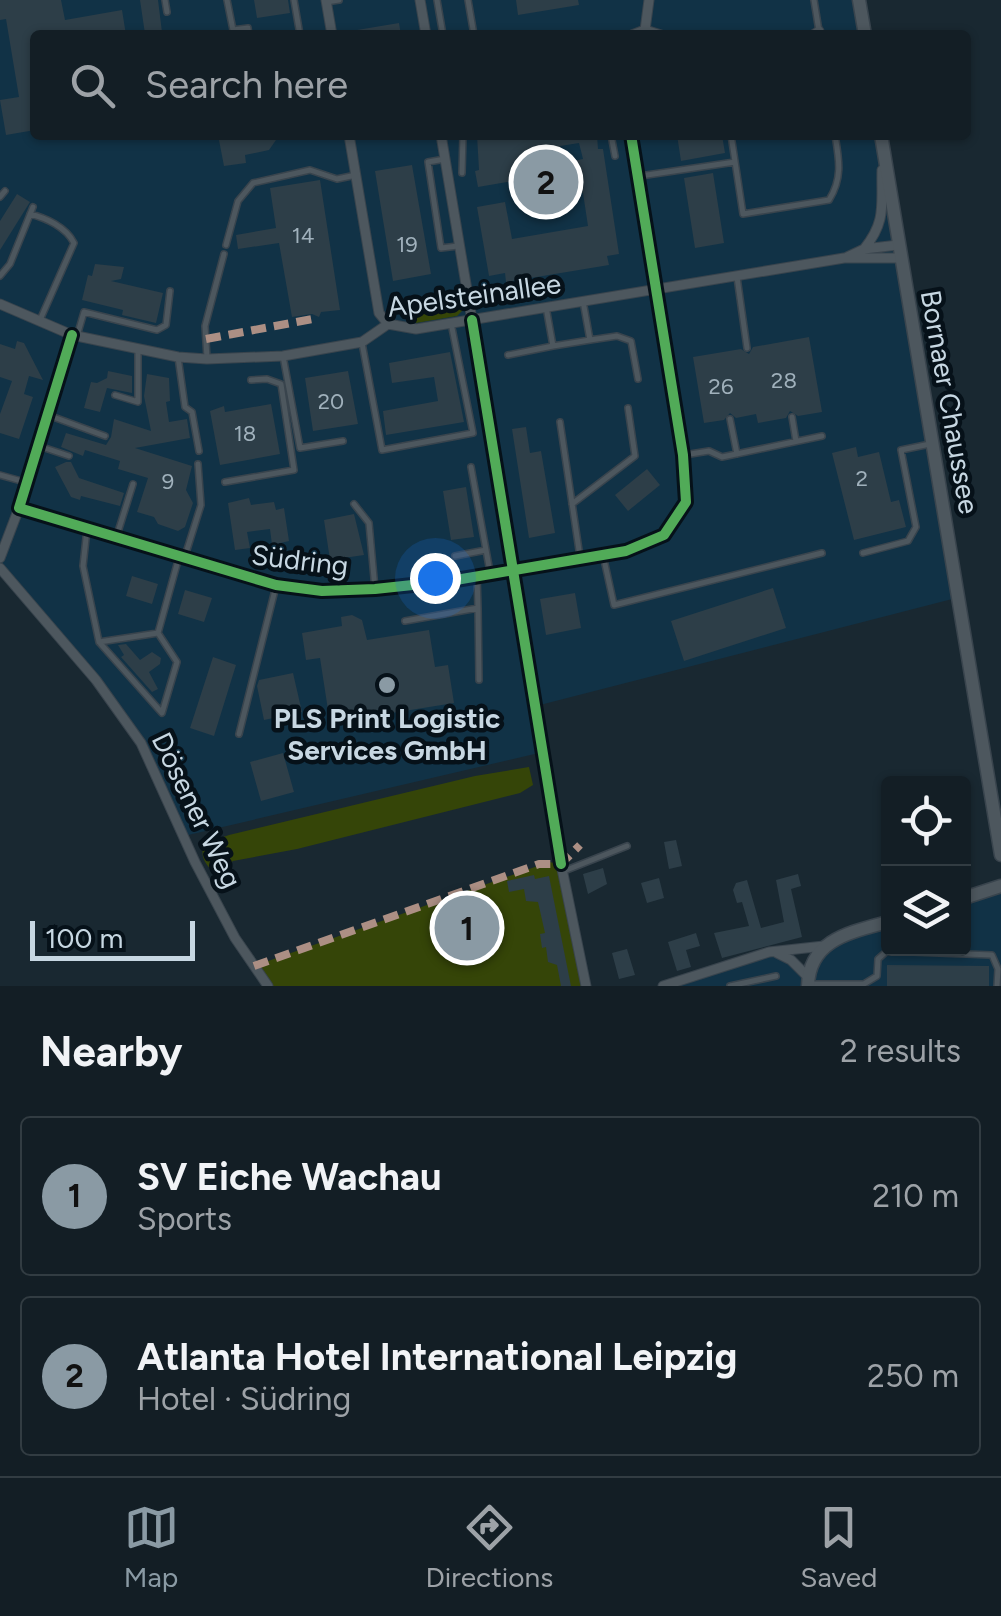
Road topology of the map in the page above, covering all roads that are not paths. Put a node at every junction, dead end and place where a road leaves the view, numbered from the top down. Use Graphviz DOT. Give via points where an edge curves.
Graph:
graph roads {
  1 [pos="165,0"];
  2 [pos="227,0"];
  3 [pos="294,0"];
  4 [pos="339,0"];
  5 [pos="420,0"];
  6 [pos="438,0"];
  7 [pos="468,0"];
  8 [pos="649,0"];
  9 [pos="814,0"];
  10 [pos="859,0"];
  11 [pos="326,1"];
  12 [pos="167,12"];
  13 [pos="232,30"];
  14 [pos="299,30"];
  15 [pos="331,30"];
  16 [pos="425,30"];
  17 [pos="441,30"];
  18 [pos="473,30"];
  19 [pos="645,30"];
  20 [pos="816,30"];
  21 [pos="864,30"];
  22 [pos="350,140"];
  23 [pos="442,140"];
  24 [pos="463,140"];
  25 [pos="612,140"];
  26 [pos="633,140"];
  27 [pos="732,140"];
  28 [pos="835,140"];
  29 [pos="882,141"];
  30 [pos="614,156"];
  31 [pos="445,159"];
  32 [pos="735,162"];
  33 [pos="462,174"];
  34 [pos="356,175"];
  35 [pos="637,176"];
  36 [pos="226,245"];
  37 [pos="460,246"];
  38 [pos="864,248"];
  39 [pos="899,251"];
  40 [pos="224,254"];
  41 [pos="844,258"];
  42 [pos="0,276"];
  43 [pos="736,276"];
  44 [pos="655,289"];
  45 [pos="170,291"];
  46 [pos="583,301"];
  47 [pos="0,304"];
  48 [pos="546,308"];
  49 [pos="472,320"];
  50 [pos="39,323"];
  51 [pos="452,323"];
  52 [pos="388,324"];
  53 [pos="75,336"];
  54 [pos="590,340"];
  55 [pos="362,342"];
  56 [pos="553,346"];
  57 [pos="747,348"];
  58 [pos="138,350"];
  59 [pos="508,354"];
  60 [pos="283,356"];
  61 [pos="178,357"];
  62 [pos="208,359"];
  63 [pos="638,379"];
  64 [pos="251,380"];
  65 [pos="115,396"];
  66 [pos="628,408"];
  67 [pos="48,415"];
  68 [pos="792,418"];
  69 [pos="730,419"];
  70 [pos="560,422"];
  71 [pos="104,436"];
  72 [pos="822,436"];
  73 [pos="343,440"];
  74 [pos="796,442"];
  75 [pos="932,444"];
  76 [pos="38,446"];
  77 [pos="200,451"];
  78 [pos="737,454"];
  79 [pos="683,455"];
  80 [pos="68,456"];
  81 [pos="198,464"];
  82 [pos="471,467"];
  83 [pos="0,474"];
  84 [pos="225,482"];
  85 [pos="28,484"];
  86 [pos="133,484"];
  87 [pos="354,504"];
  88 [pos="572,504"];
  89 [pos="19,508"];
  90 [pos="87,530"];
  91 [pos="116,538"];
  92 [pos="486,550"];
  93 [pos="863,553"];
  94 [pos="822,554"];
  95 [pos="603,555"];
  96 [pos="455,556"];
  97 [pos="0,558"];
  98 [pos="181,558"];
  99 [pos="580,558"];
  100 [pos="0,568"];
  101 [pos="491,574"];
  102 [pos="477,576"];
  103 [pos="276,585"];
  104 [pos="375,588"];
  105 [pos="478,608"];
  106 [pos="405,621"];
  107 [pos="158,632"];
  108 [pos="99,642"];
  109 [pos="480,680"];
  110 [pos="239,734"];
  111 [pos="627,846"];
  112 [pos="1001,854"];
  113 [pos="562,868"];
  114 [pos="1001,886"];
  115 [pos="971,896"];
  116 [pos="881,924"];
  117 [pos="824,946"];
  118 [pos="769,952"];
  119 [pos="776,976"];
  120 [pos="808,982"];
  121 [pos="864,985"];
  122 [pos="268,986"];
  123 [pos="586,986"];
  124 [pos="662,986"];
  125 [pos="730,986"];
  126 [pos="998,986"];
  1 -- 12 [label="lane"];
  2 -- 13 [label="lane"];
  3 -- 14 [label="lane"];
  4 -- 11 [label="lane"];
  5 -- 16 [label="street"];
  6 -- 17 [label="lane"];
  7 -- 18 [label="lane"];
  8 -- 19 [label="street"];
  9 -- 20 [label="lane"];
  10 -- 21 [label="main road"];
  11 -- 15 [label="street"];
  22 -- 34 [label="street"];
  23 -- 31 [label="street"];
  24 -- 33 [label="lane"];
  25 -- 30 [label="lane"];
  26 -- 35 [label="street, Südring"];
  27 -- 32 [label="lane"];
  28 -- 32 [label="lane" via="838,181 823,203 743,214"];
  29 -- 38 [label="street" via="882,218"];
  29 -- 39 [label="main road, Bornaer Chaussee"];
  31 -- 37 [label="street"];
  31 -- 37 [label="lane" via="428,162 441,248"];
  32 -- 35 [label="lane"];
  34 -- 36 [label="lane" via="337,179 310,170 253,183 238,201"];
  34 -- 52 [label="street" via="379,313"];
  35 -- 44 [label="street, Südring"];
  37 -- 49 [label="street"];
  38 -- 39 [label="street, Apelsteinallee"];
  38 -- 41 [label="street, Apelsteinallee"];
  39 -- 41 [label="street, Apelsteinallee"];
  39 -- 75 [label="main road, Bornaer Chaussee"];
  40 -- 62 [label="lane" via="204,326"];
  41 -- 43 [label="street, Apelsteinallee"];
  42 -- 50 [label="lane" via="31,211 70,235 74,243"];
  43 -- 44 [label="street, Apelsteinallee"];
  43 -- 57 [label="lane"];
  44 -- 46 [label="street, Apelsteinallee"];
  44 -- 79 [label="street, Südring"];
  45 -- 53 [label="lane" via="166,325 156,330 84,312"];
  46 -- 48 [label="street, Apelsteinallee"];
  46 -- 54 [label="lane"];
  47 -- 50 [label="street, Apelsteinallee"];
  48 -- 49 [label="street, Apelsteinallee"];
  48 -- 56 [label="lane"];
  49 -- 51 [label="street, Apelsteinallee"];
  50 -- 53 [label="street, Apelsteinallee"];
  51 -- 52 [label="street, Apelsteinallee" via="416,329"];
  51 -- 55 [label="lane" via="473,433 382,450"];
  52 -- 55 [label="street, Apelsteinallee"];
  53 -- 58 [label="street, Apelsteinallee"];
  53 -- 67 [label="street"];
  54 -- 56 [label="lane"];
  54 -- 63 [label="lane" via="631,341"];
  55 -- 60 [label="street, Apelsteinallee"];
  56 -- 59 [label="lane"];
  58 -- 61 [label="street, Apelsteinallee"];
  58 -- 65 [label="lane" via="138,402"];
  60 -- 62 [label="street, Apelsteinallee"];
  60 -- 73 [label="lane" via="300,448"];
  61 -- 62 [label="street, Apelsteinallee"];
  61 -- 77 [label="lane"];
  64 -- 84 [label="lane" via="281,384 294,470"];
  66 -- 88 [label="lane" via="635,456"];
  67 -- 71 [label="lane"];
  67 -- 76 [label="street"];
  68 -- 74 [label="lane"];
  69 -- 78 [label="lane"];
  70 -- 88 [label="lane"];
  72 -- 74 [label="lane"];
  74 -- 78 [label="lane"];
  75 -- 93 [label="lane" via="900,450 916,527 908,542"];
  75 -- 112 [label="main road, Bornaer Chaussee"];
  76 -- 80 [label="lane"];
  76 -- 85 [label="street"];
  78 -- 79 [label="lane"];
  79 -- 95 [label="street, Südring" via="686,502 664,535"];
  81 -- 98 [label="lane" via="201,505"];
  82 -- 92 [label="lane"];
  83 -- 85 [label="lane"];
  85 -- 89 [label="street"];
  86 -- 91 [label="lane"];
  87 -- 104 [label="lane" via="369,523"];
  88 -- 99 [label="lane"];
  89 -- 90 [label="street, Südring"];
  89 -- 97 [label="street"];
  90 -- 91 [label="street, Südring"];
  90 -- 108 [label="lane" via="84,566"];
  91 -- 98 [label="street, Südring"];
  92 -- 96 [label="lane"];
  92 -- 101 [label="lane"];
  94 -- 95 [label="lane" via="614,605"];
  95 -- 99 [label="street, Südring"];
  98 -- 103 [label="street, Südring"];
  98 -- 107 [label="lane"];
  99 -- 101 [label="street, Südring"];
  100 -- 122 [label="street, Dösener Weg" via="141,743 195,862"];
  101 -- 102 [label="street, Südring"];
  102 -- 104 [label="street, Südring"];
  102 -- 105 [label="lane"];
  103 -- 104 [label="street, Südring"];
  103 -- 110 [label="lane"];
  105 -- 106 [label="lane"];
  105 -- 109 [label="lane"];
  107 -- 108 [label="lane"];
  107 -- 108 [label="lane" via="177,662 162,713"];
  111 -- 113 [label="lane"];
  113 -- 123 [label="street"];
  114 -- 115 [label="main road"];
  116 -- 117 [label="main road"];
  117 -- 118 [label="street"];
  117 -- 120 [label="main road"];
  118 -- 120 [label="street" via="788,958"];
  118 -- 124 [label="street"];
  119 -- 125 [label="lane"];
  120 -- 121 [label="lane"];
  121 -- 126 [label="lane" via="876,976 887,950 992,955"];
}
